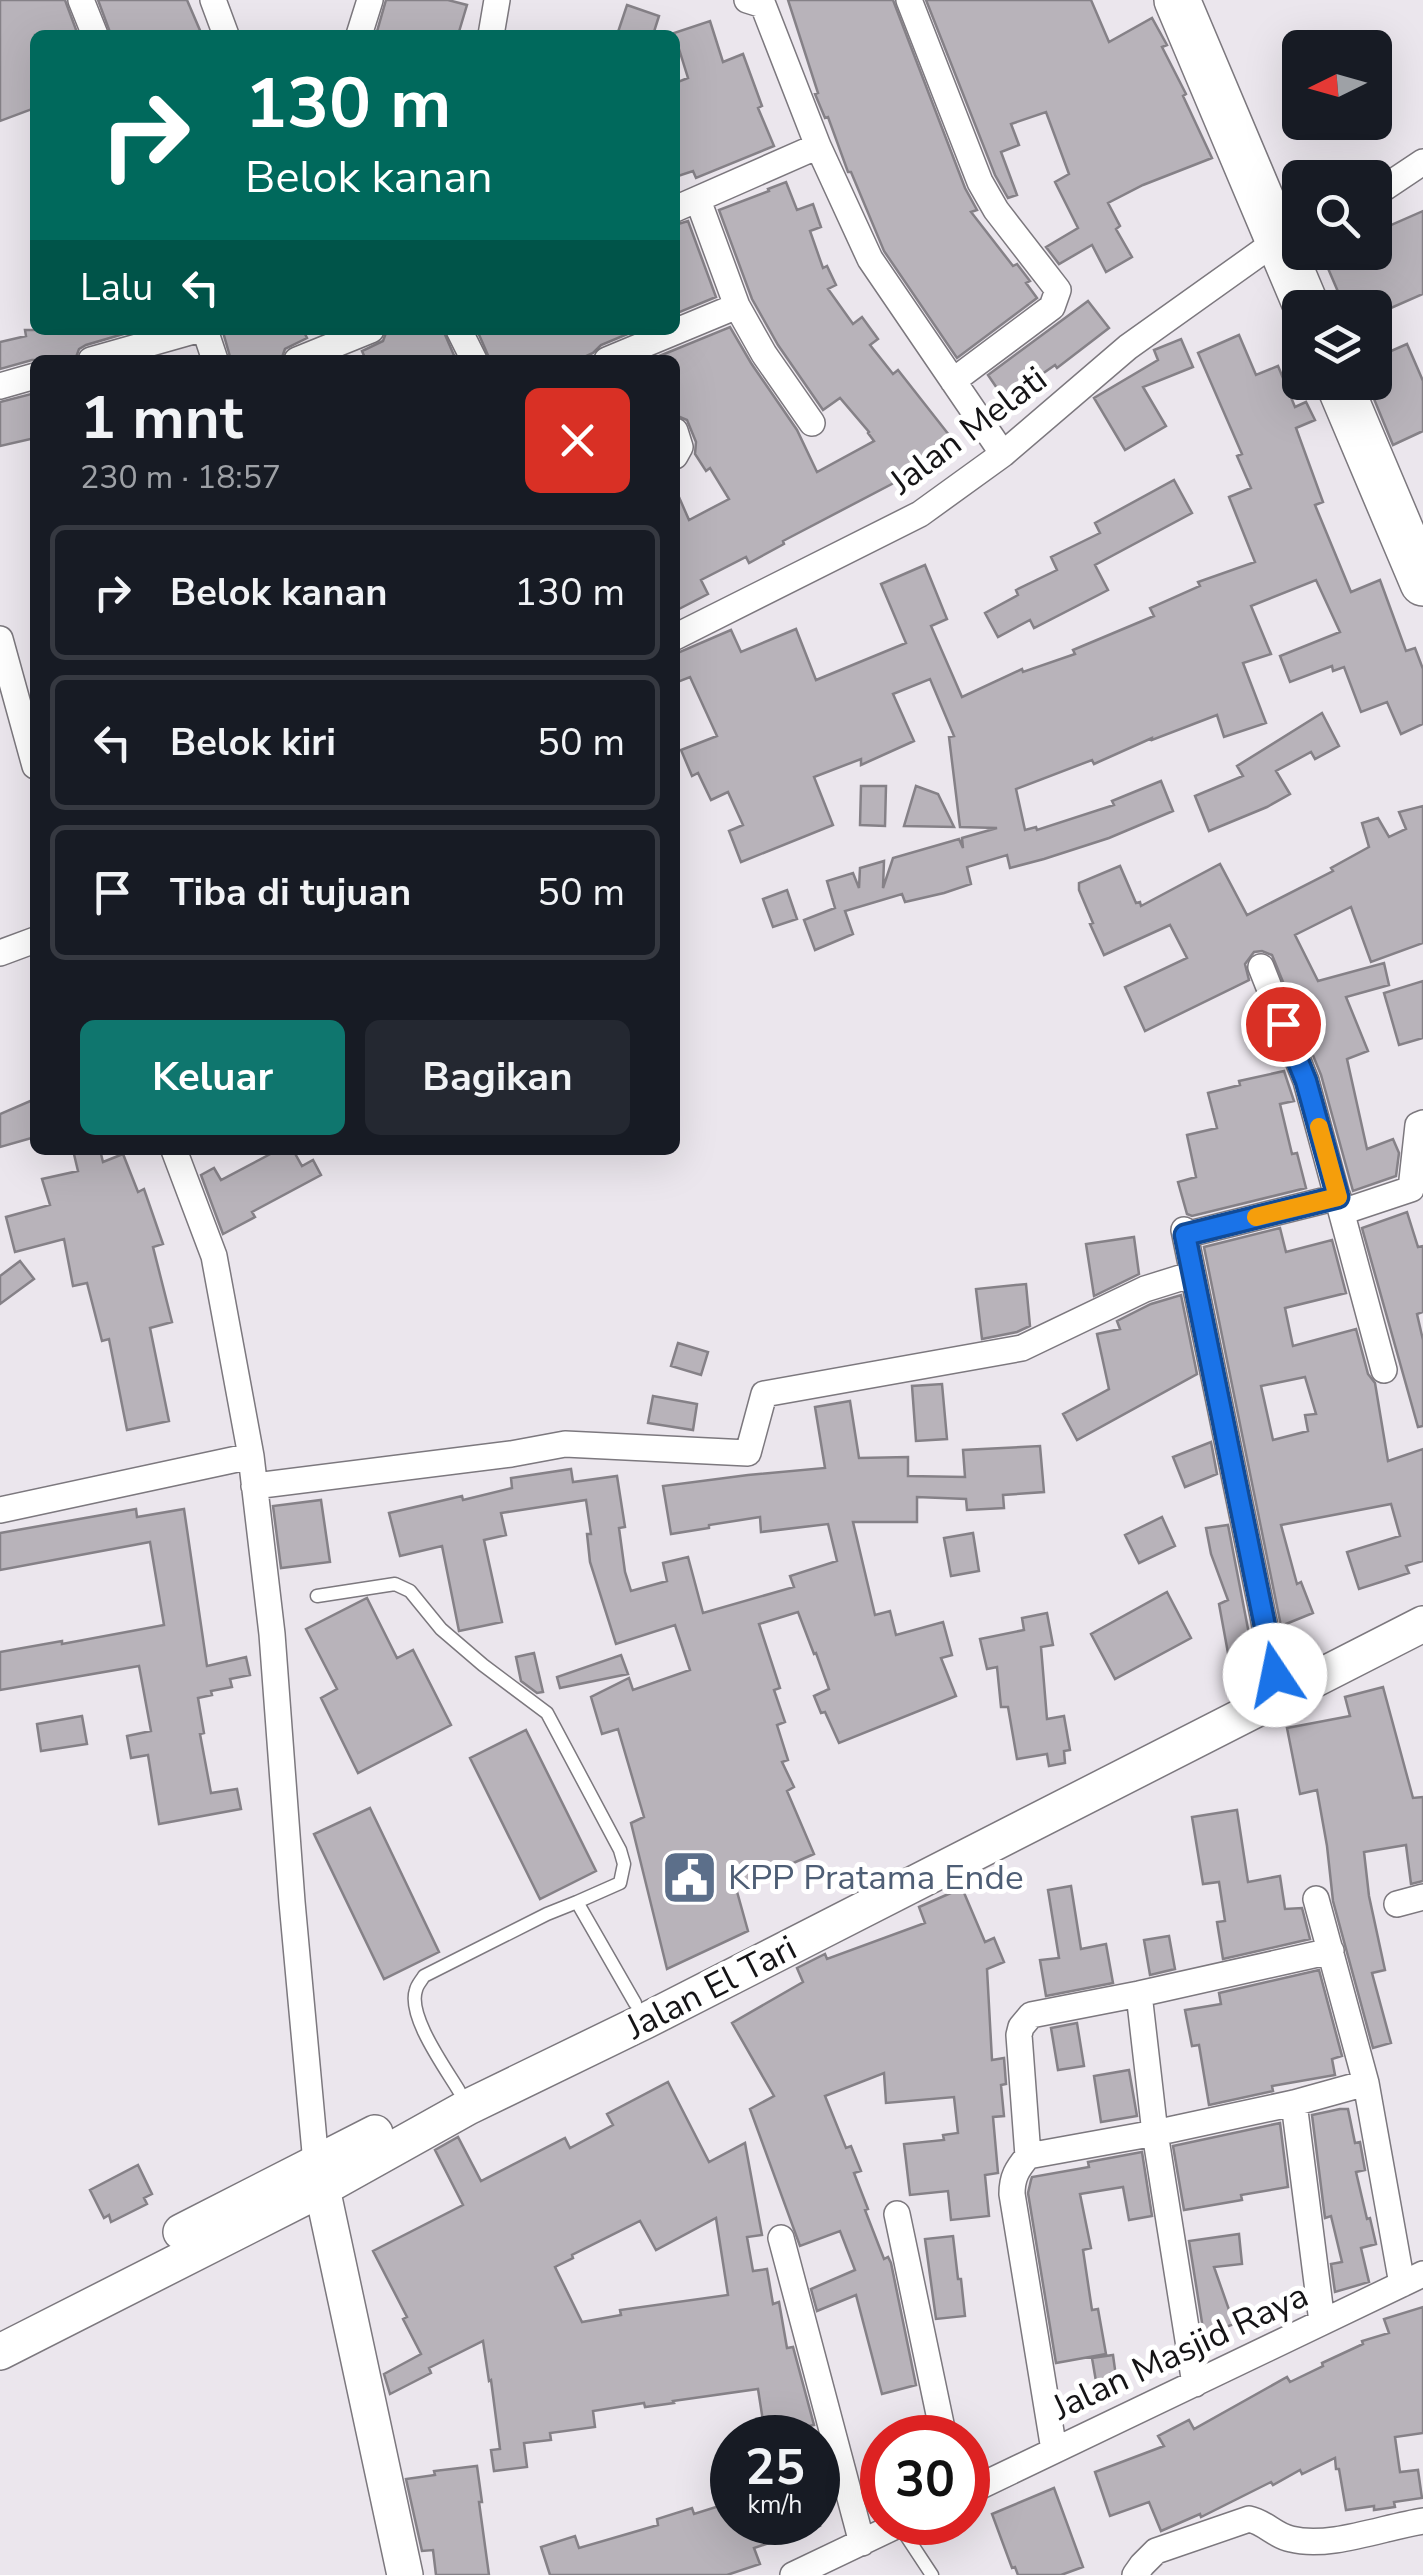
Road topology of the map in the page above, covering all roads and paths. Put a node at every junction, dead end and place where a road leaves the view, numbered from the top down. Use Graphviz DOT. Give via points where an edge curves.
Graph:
graph roads {
  1 [pos="81,0"];
  2 [pos="213,0"];
  3 [pos="370,0"];
  4 [pos="497,0"];
  5 [pos="748,0"];
  6 [pos="909,0"];
  7 [pos="1176,0"];
  8 [pos="92,30"];
  9 [pos="224,30"];
  10 [pos="361,30"];
  11 [pos="492,30"];
  12 [pos="818,146"];
  13 [pos="1423,162"];
  14 [pos="1392,183"];
  15 [pos="686,204"];
  16 [pos="1282,220"];
  17 [pos="1282,240"];
  18 [pos="737,306"];
  19 [pos="680,332"];
  20 [pos="178,335"];
  21 [pos="342,335"];
  22 [pos="673,335"];
  23 [pos="108,355"];
  24 [pos="306,355"];
  25 [pos="629,355"];
  26 [pos="30,377"];
  27 [pos="954,380"];
  28 [pos="0,386"];
  29 [pos="1346,400"];
  30 [pos="812,423"];
  31 [pos="1003,454"];
  32 [pos="1423,583"];
  33 [pos="680,634"];
  34 [pos="0,639"];
  35 [pos="30,748"];
  36 [pos="30,942"];
  37 [pos="0,952"];
  38 [pos="1260,967"];
  39 [pos="1423,1123"];
  40 [pos="176,1155"];
  41 [pos="1340,1204"];
  42 [pos="1193,1274"];
  43 [pos="1384,1370"];
  44 [pos="251,1456"];
  45 [pos="254,1486"];
  46 [pos="0,1510"];
  47 [pos="317,1596"];
  48 [pos="1423,1598"];
  49 [pos="1423,1624"];
  50 [pos="1275,1675"];
  51 [pos="1023,1816"];
  52 [pos="1423,1897"];
  53 [pos="1316,1899"];
  54 [pos="578,1902"];
  55 [pos="1396,1904"];
  56 [pos="1331,1951"];
  57 [pos="1139,1994"];
  58 [pos="635,2003"];
  59 [pos="1366,2083"];
  60 [pos="459,2091"];
  61 [pos="1294,2102"];
  62 [pos="1155,2133"];
  63 [pos="1028,2156"];
  64 [pos="320,2175"];
  65 [pos="897,2214"];
  66 [pos="781,2238"];
  67 [pos="1412,2280"];
  68 [pos="1322,2322"];
  69 [pos="0,2326"];
  70 [pos="0,2352"];
  71 [pos="1196,2384"];
  72 [pos="939,2415"];
  73 [pos="1054,2450"];
  74 [pos="990,2481"];
  75 [pos="1423,2521"];
  76 [pos="860,2535"];
  77 [pos="860,2544"];
  78 [pos="914,2545"];
  79 [pos="405,2575"];
  80 [pos="794,2575"];
  81 [pos="932,2575"];
  82 [pos="1135,2575"];
  1 -- 8 [label="street"];
  2 -- 9 [label="street"];
  3 -- 10 [label="street"];
  4 -- 11 [label="street"];
  5 -- 12 [label="street" via="764,5"];
  6 -- 27 [label="street" via="980,182 1058,290 1052,307"];
  7 -- 16 [label="highway"];
  12 -- 15 [label="street"];
  12 -- 27 [label="street" via="870,259"];
  13 -- 14 [label="street"];
  15 -- 18 [label="street"];
  17 -- 31 [label="street, Jalan Melati" via="1128,347"];
  18 -- 19 [label="street"];
  18 -- 30 [label="street"];
  20 -- 23 [label="street"];
  21 -- 24 [label="street"];
  22 -- 25 [label="street"];
  26 -- 28 [label="street"];
  27 -- 31 [label="street"];
  29 -- 32 [label="highway"];
  31 -- 33 [label="street, Jalan Melati" via="920,514"];
  34 -- 35 [label="street"];
  36 -- 37 [label="street"];
  38 -- 41 [label="street" via="1306,1081"];
  39 -- 41 [label="street" via="1411,1189"];
  40 -- 44 [label="street" via="214,1256"];
  41 -- 42 [label="street" via="1184,1232"];
  41 -- 43 [label="street"];
  42 -- 45 [label="street" via="1022,1348 764,1394 748,1453 565,1444"];
  42 -- 50 [label="street"];
  44 -- 45 [label="street"];
  44 -- 46 [label="street"];
  45 -- 64 [label="street"];
  47 -- 54 [label="lane" via="395,1584 410,1591 441,1630 548,1713 624,1864 620,1883"];
  48 -- 50 [label="street, Jalan El Tari"];
  49 -- 51 [label="street, Jalan El Tari"];
  50 -- 51 [label="street, Jalan El Tari"];
  51 -- 58 [label="street, Jalan El Tari"];
  51 -- 64 [label="street, Jalan El Tari" via="644,2021"];
  52 -- 55 [label="street"];
  53 -- 56 [label="street"];
  54 -- 58 [label="lane"];
  54 -- 60 [label="lane" via="424,1976 415,2006"];
  56 -- 57 [label="street"];
  56 -- 59 [label="street"];
  57 -- 62 [label="street"];
  57 -- 63 [label="street" via="1024,2020 1018,2035"];
  58 -- 60 [label="street, Jalan El Tari"];
  59 -- 61 [label="street"];
  59 -- 67 [label="street"];
  60 -- 64 [label="street, Jalan El Tari"];
  61 -- 62 [label="street"];
  61 -- 68 [label="street"];
  62 -- 63 [label="street"];
  62 -- 71 [label="street"];
  63 -- 73 [label="street" via="1016,2169 1012,2194"];
  64 -- 69 [label="street, Jalan El Tari"];
  64 -- 70 [label="street, Jalan El Tari"];
  64 -- 79 [label="street"];
  65 -- 72 [label="street"];
  66 -- 76 [label="street"];
  67 -- 68 [label="street, Jalan Masjid Raya"];
  68 -- 71 [label="street, Jalan Masjid Raya"];
  71 -- 73 [label="street, Jalan Masjid Raya"];
  73 -- 74 [label="street, Jalan Masjid Raya"];
  75 -- 82 [label="street" via="1308,2542 1286,2539 1248,2519 1156,2551"];
  77 -- 80 [label="street"];
  78 -- 81 [label="lane"];
}
